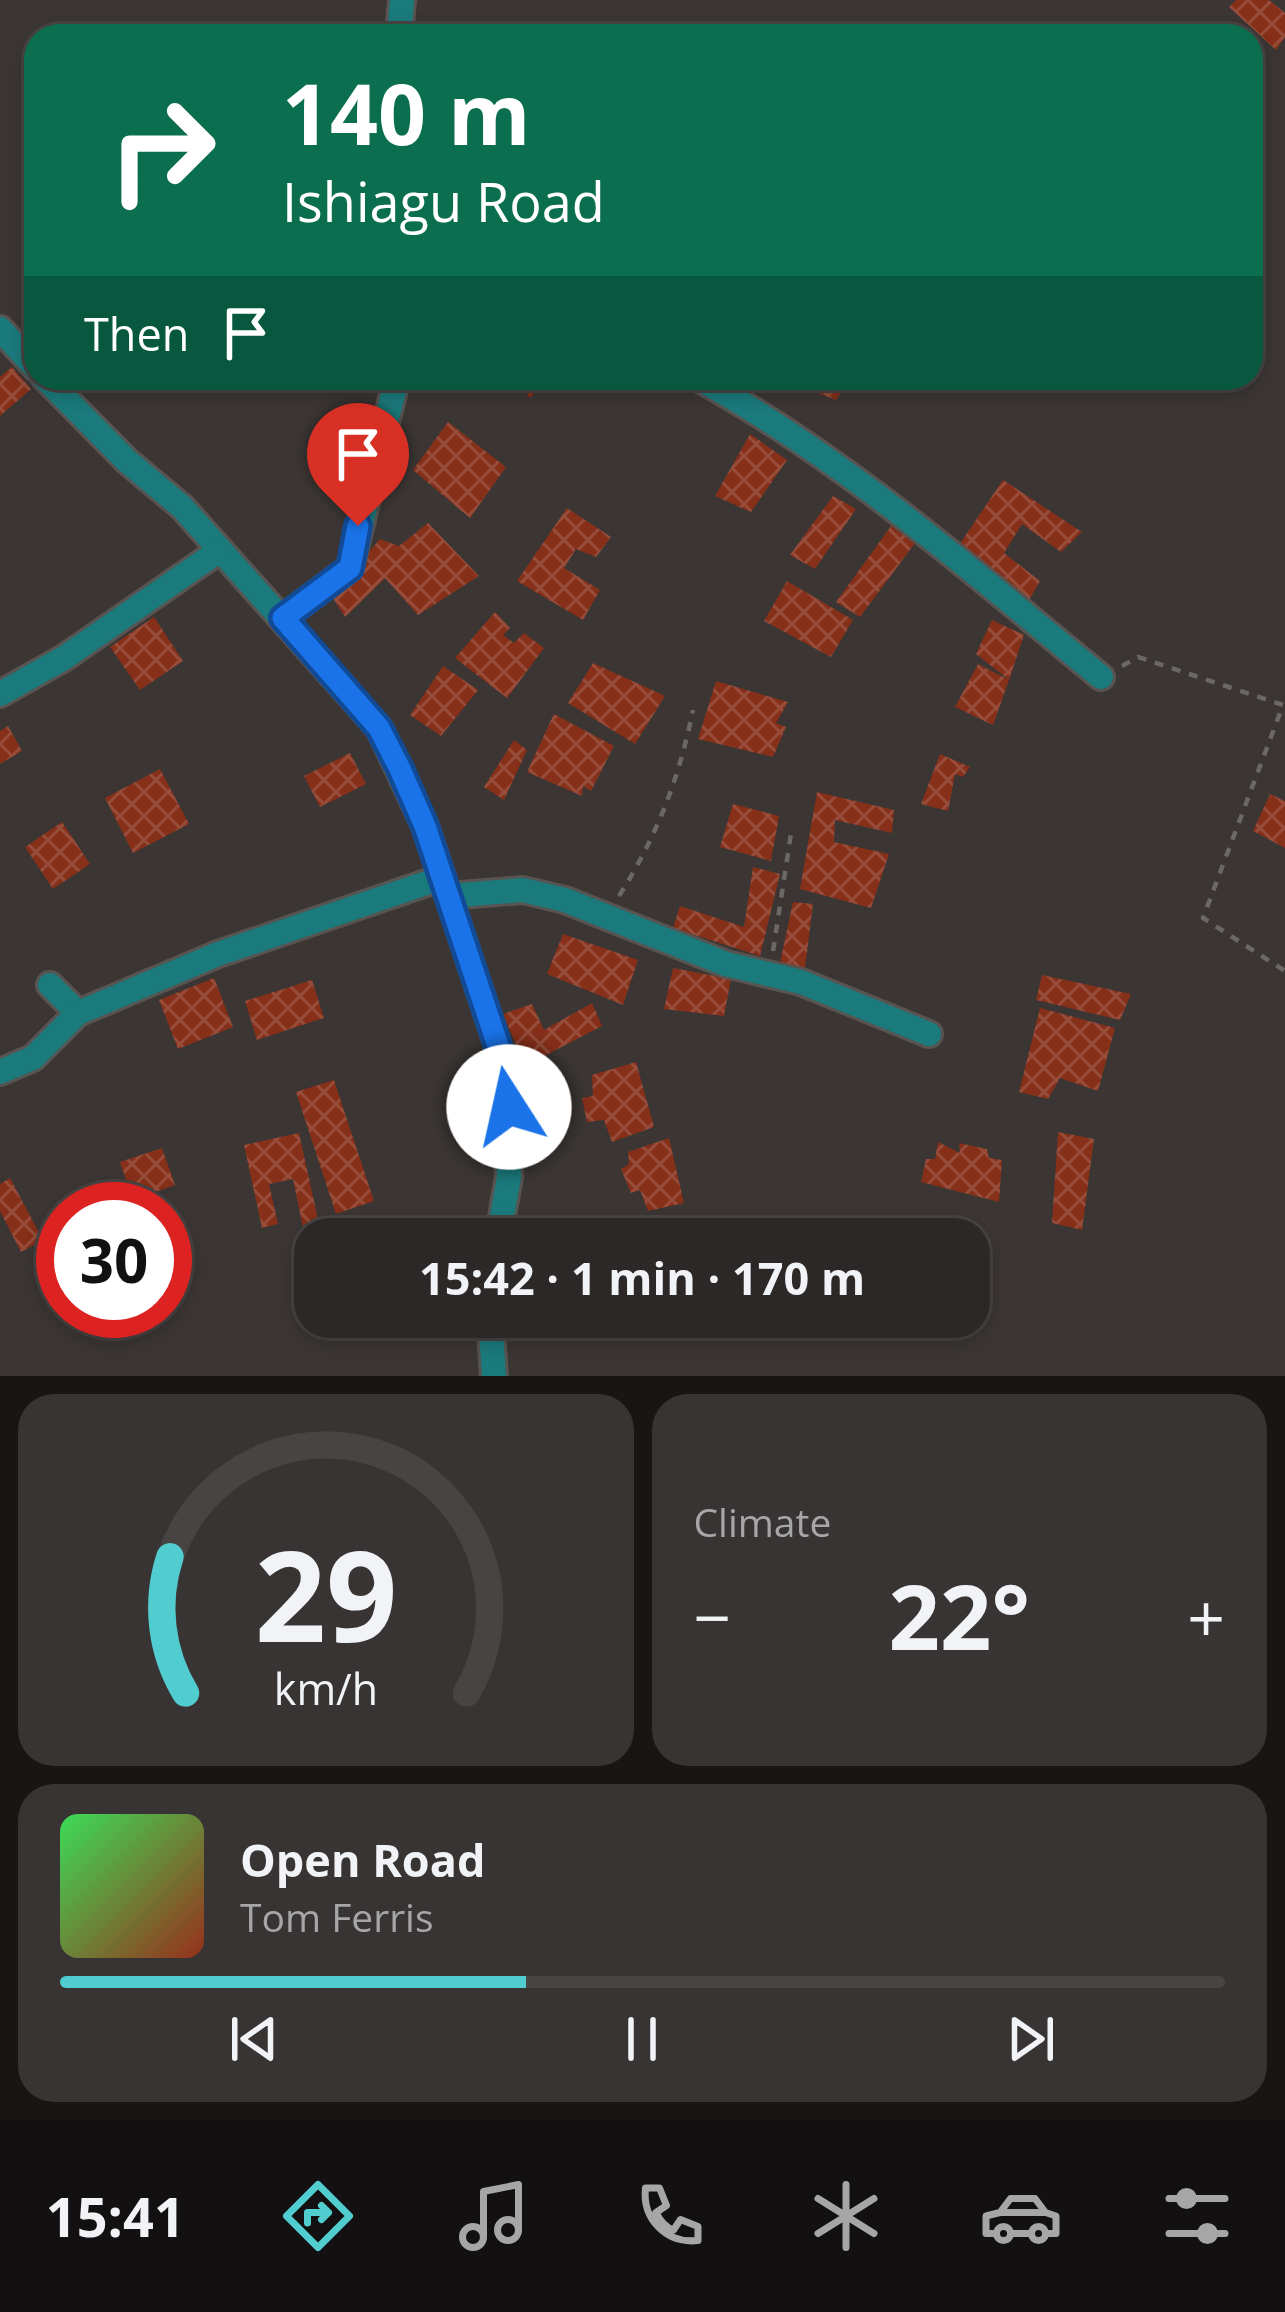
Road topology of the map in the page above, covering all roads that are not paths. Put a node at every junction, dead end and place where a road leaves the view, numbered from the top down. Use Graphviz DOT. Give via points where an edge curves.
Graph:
graph roads {
  1 [pos="0,328"];
  2 [pos="24,355"];
  3 [pos="57,390"];
  4 [pos="394,390"];
  5 [pos="720,390"];
  6 [pos="220,550"];
  7 [pos="283,618"];
  8 [pos="1101,677"];
  9 [pos="0,694"];
  10 [pos="445,887"];
  11 [pos="50,985"];
  12 [pos="78,1013"];
  13 [pos="929,1034"];
  14 [pos="0,1072"];
  15 [pos="502,1218"];
  16 [pos="491,1338"];
  17 [pos="494,1376"];
  1 -- 2 [label="street"];
  3 -- 6 [label="street"];
  4 -- 7 [label="street" via="350,568"];
  5 -- 8 [label="street" via="884,501"];
  6 -- 7 [label="street"];
  6 -- 9 [label="street"];
  7 -- 10 [label="street" via="379,728"];
  10 -- 12 [label="street" via="218,954"];
  10 -- 13 [label="street" via="523,890 726,964 819,988"];
  10 -- 15 [label="street" via="503,1061 509,1177"];
  11 -- 12 [label="street"];
  12 -- 14 [label="street" via="33,1058"];
  16 -- 17 [label="street"];
}
